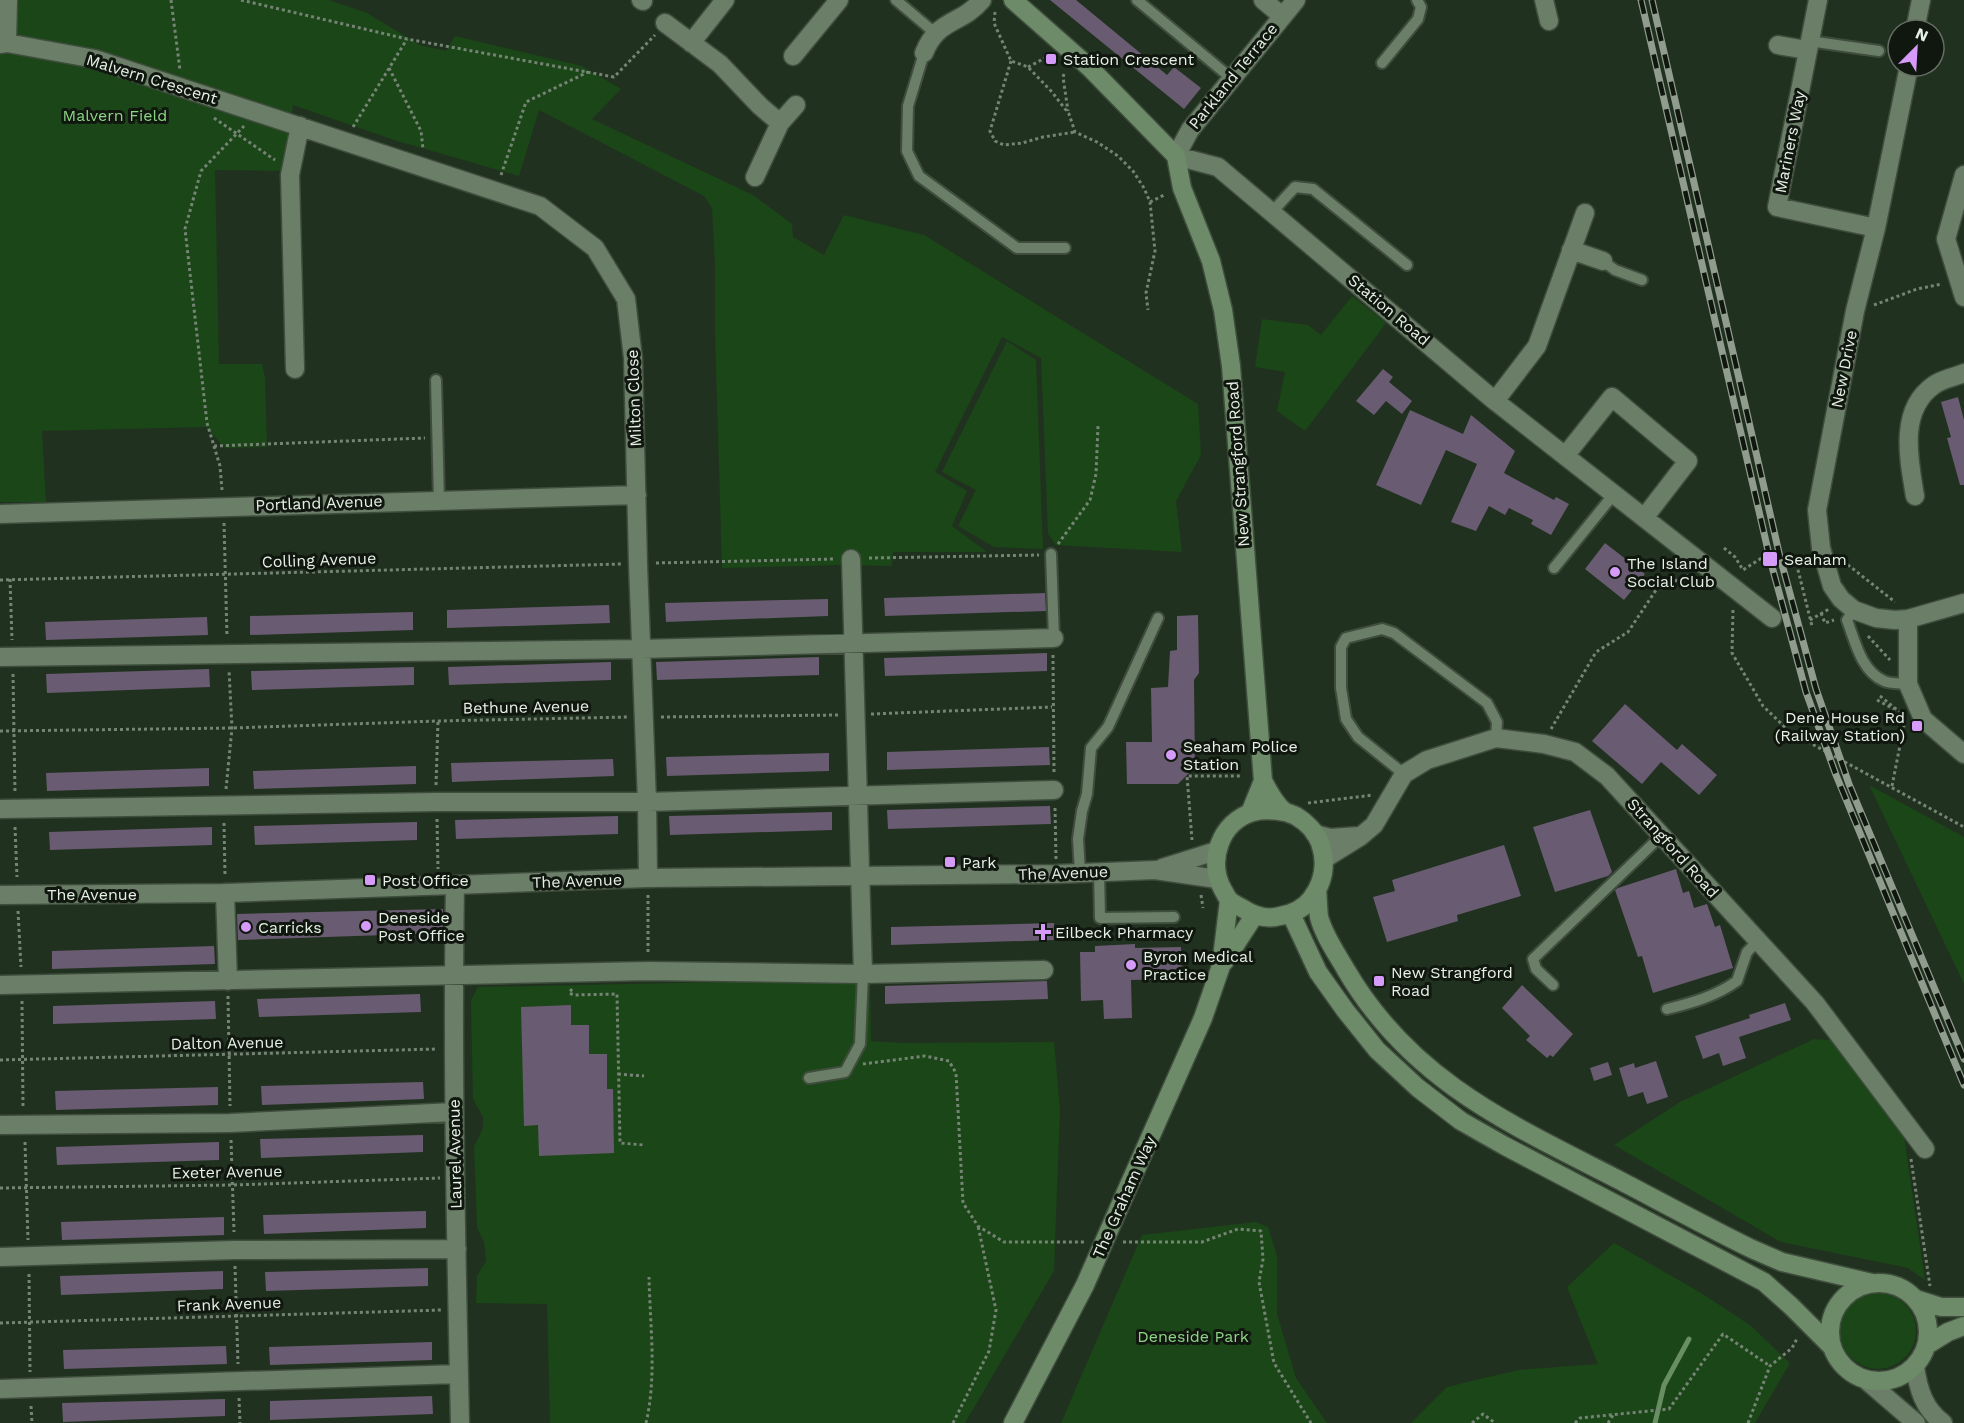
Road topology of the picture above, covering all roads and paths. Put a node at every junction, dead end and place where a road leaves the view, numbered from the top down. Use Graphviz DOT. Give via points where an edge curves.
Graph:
graph roads {
  1 [pos="8,0"];
  2 [pos="171,0"];
  3 [pos="241,0"];
  4 [pos="725,0"];
  5 [pos="839,0"];
  6 [pos="896,0"];
  7 [pos="1137,0"];
  8 [pos="1263,0"];
  9 [pos="1296,0"];
  10 [pos="1418,0"];
  11 [pos="1544,0"];
  12 [pos="1818,0"];
  13 [pos="1921,0"];
  14 [pos="997,1"];
  15 [pos="1282,15"];
  16 [pos="1918,18"];
  17 [pos="1549,21"];
  18 [pos="665,22"];
  19 [pos="935,33"];
  20 [pos="407,39"];
  21 [pos="691,43"];
  22 [pos="3,44"];
  23 [pos="1778,45"];
  24 [pos="1808,46"];
  25 [pos="1879,51"];
  26 [pos="924,53"];
  27 [pos="794,56"];
  28 [pos="1047,57"];
  29 [pos="1011,61"];
  30 [pos="1382,63"];
  31 [pos="1028,67"];
  32 [pos="389,68"];
  33 [pos="588,72"];
  34 [pos="1064,74"];
  35 [pos="1231,78"];
  36 [pos="1906,78"];
  37 [pos="183,88"];
  38 [pos="796,105"];
  39 [pos="259,113"];
  40 [pos="1069,114"];
  41 [pos="211,116"];
  42 [pos="780,123"];
  43 [pos="300,126"];
  44 [pos="1075,132"];
  45 [pos="236,133"];
  46 [pos="348,142"];
  47 [pos="1176,156"];
  48 [pos="418,165"];
  49 [pos="291,171"];
  50 [pos="1964,174"];
  51 [pos="755,177"];
  52 [pos="495,190"];
  53 [pos="1164,195"];
  54 [pos="1150,202"];
  55 [pos="1272,212"];
  56 [pos="1585,213"];
  57 [pos="1875,228"];
  58 [pos="1065,248"];
  59 [pos="1571,250"];
  60 [pos="1603,261"];
  61 [pos="1407,265"];
  62 [pos="1642,280"];
  63 [pos="1961,289"];
  64 [pos="1148,310"];
  65 [pos="1855,311"];
  66 [pos="295,369"];
  67 [pos="1964,374"];
  68 [pos="436,380"];
  69 [pos="1495,401"];
  70 [pos="1098,426"];
  71 [pos="437,438"];
  72 [pos="214,446"];
  73 [pos="1565,456"];
  74 [pos="1614,494"];
  75 [pos="637,495"];
  76 [pos="1915,496"];
  77 [pos="439,500"];
  78 [pos="223,506"];
  79 [pos="0,514"];
  80 [pos="1644,518"];
  81 [pos="1724,548"];
  82 [pos="1051,554"];
  83 [pos="1788,555"];
  84 [pos="1823,555"];
  85 [pos="1763,557"];
  86 [pos="851,559"];
  87 [pos="1700,562"];
  88 [pos="638,564"];
  89 [pos="1554,568"];
  90 [pos="225,575"];
  91 [pos="0,580"];
  92 [pos="1739,592"];
  93 [pos="1964,603"];
  94 [pos="1833,606"];
  95 [pos="1854,610"];
  96 [pos="1904,612"];
  97 [pos="1158,618"];
  98 [pos="1772,618"];
  99 [pos="1810,620"];
  100 [pos="1812,626"];
  101 [pos="1861,628"];
  102 [pos="1054,638"];
  103 [pos="854,643"];
  104 [pos="641,649"];
  105 [pos="227,653"];
  106 [pos="0,657"];
  107 [pos="1891,661"];
  108 [pos="1908,684"];
  109 [pos="1877,700"];
  110 [pos="1052,707"];
  111 [pos="1899,711"];
  112 [pos="856,715"];
  113 [pos="644,717"];
  114 [pos="1905,717"];
  115 [pos="232,728"];
  116 [pos="0,731"];
  117 [pos="1496,738"];
  118 [pos="1544,744"];
  119 [pos="1964,754"];
  120 [pos="1404,774"];
  121 [pos="1241,776"];
  122 [pos="1263,781"];
  123 [pos="1892,786"];
  124 [pos="1054,790"];
  125 [pos="858,796"];
  126 [pos="1390,797"];
  127 [pos="647,802"];
  128 [pos="1305,803"];
  129 [pos="0,809"];
  130 [pos="1284,812"];
  131 [pos="1251,813"];
  132 [pos="1964,827"];
  133 [pos="1315,834"];
  134 [pos="1361,836"];
  135 [pos="1661,836"];
  136 [pos="1192,842"];
  137 [pos="1216,851"];
  138 [pos="1324,859"];
  139 [pos="1155,870"];
  140 [pos="1099,872"];
  141 [pos="1080,873"];
  142 [pos="1056,874"];
  143 [pos="861,876"];
  144 [pos="648,878"];
  145 [pos="1217,879"];
  146 [pos="455,885"];
  147 [pos="1317,890"];
  148 [pos="225,893"];
  149 [pos="0,895"];
  150 [pos="1229,900"];
  151 [pos="1291,914"];
  152 [pos="1254,916"];
  153 [pos="1174,917"];
  154 [pos="1758,941"];
  155 [pos="1221,966"];
  156 [pos="1044,970"];
  157 [pos="648,971"];
  158 [pos="454,974"];
  159 [pos="863,974"];
  160 [pos="228,981"];
  161 [pos="1553,984"];
  162 [pos="0,985"];
  163 [pos="582,989"];
  164 [pos="1667,1009"];
  165 [pos="454,1049"];
  166 [pos="230,1055"];
  167 [pos="0,1060"];
  168 [pos="850,1062"];
  169 [pos="618,1074"];
  170 [pos="644,1076"];
  171 [pos="809,1078"];
  172 [pos="454,1112"];
  173 [pos="230,1123"];
  174 [pos="0,1125"];
  175 [pos="1913,1134"];
  176 [pos="644,1145"];
  177 [pos="1925,1149"];
  178 [pos="454,1178"];
  179 [pos="233,1185"];
  180 [pos="0,1188"];
  181 [pos="978,1226"];
  182 [pos="1097,1242"];
  183 [pos="1120,1242"];
  184 [pos="457,1249"];
  185 [pos="235,1250"];
  186 [pos="0,1257"];
  187 [pos="649,1277"];
  188 [pos="1872,1283"];
  189 [pos="1923,1296"];
  190 [pos="1964,1307"];
  191 [pos="459,1310"];
  192 [pos="237,1316"];
  193 [pos="0,1323"];
  194 [pos="1964,1326"];
  195 [pos="1801,1333"];
  196 [pos="1927,1345"];
  197 [pos="1830,1346"];
  198 [pos="1770,1366"];
  199 [pos="1915,1366"];
  200 [pos="458,1374"];
  201 [pos="1866,1380"];
  202 [pos="238,1381"];
  203 [pos="0,1389"];
  204 [pos="1613,1415"];
  205 [pos="240,1423"];
  206 [pos="459,1423"];
  207 [pos="646,1423"];
  208 [pos="953,1423"];
  209 [pos="1013,1423"];
  210 [pos="1311,1423"];
  211 [pos="1472,1423"];
  212 [pos="1495,1423"];
  213 [pos="1575,1423"];
  214 [pos="1608,1423"];
  215 [pos="1748,1423"];
  216 [pos="1916,1423"];
  217 [pos="1943,1423"];
  1 -- 22 [label="street"];
  2 -- 37 [label="path"];
  3 -- 20 [label="path"];
  4 -- 21 [label="street"];
  5 -- 27 [label="street"];
  6 -- 19 [label="lane"];
  7 -- 35 [label="lane"];
  8 -- 15 [label="street"];
  9 -- 15 [label="street, Parkland Terrace"];
  10 -- 30 [label="lane" via="1418,19"];
  11 -- 17 [label="street"];
  12 -- 24 [label="street, Mariners Way"];
  13 -- 16 [label="street"];
  14 -- 19 [label="street"];
  14 -- 29 [label="path" via="994,22"];
  14 -- 47 [label="main road" via="1089,67"];
  15 -- 35 [label="street, Parkland Terrace"];
  18 -- 21 [label="street"];
  18 -- 33 [label="path" via="614,77"];
  19 -- 26 [label="street"];
  20 -- 32 [label="path"];
  20 -- 33 [label="path"];
  21 -- 42 [label="street" via="720,64"];
  22 -- 37 [label="street, Malvern Crescent" via="95,59"];
  23 -- 24 [label="street"];
  24 -- 25 [label="lane"];
  24 -- 57 [label="street, Mariners Way" via="1777,207"];
  26 -- 58 [label="lane" via="908,106 907,151 919,176 1017,248"];
  28 -- 31 [label="path"];
  29 -- 31 [label="path"];
  29 -- 44 [label="path" via="990,131 995,141 1004,145 1022,143"];
  31 -- 40 [label="path"];
  32 -- 46 [label="path" via="354,124"];
  32 -- 48 [label="path" via="421,131 423,147"];
  33 -- 52 [label="path" via="526,102"];
  34 -- 40 [label="path"];
  35 -- 47 [label="street, Parkland Terrace" via="1190,130"];
  36 -- 57 [label="street, New Drive"];
  37 -- 39 [label="street, Malvern Crescent"];
  38 -- 42 [label="street"];
  39 -- 43 [label="street, Malvern Crescent"];
  39 -- 45 [label="path"];
  40 -- 44 [label="path"];
  41 -- 45 [label="path"];
  42 -- 51 [label="street"];
  43 -- 46 [label="street, Milton Close"];
  43 -- 49 [label="street"];
  44 -- 54 [label="path" via="1118,156 1144,188"];
  45 -- 49 [label="path"];
  45 -- 72 [label="path" via="201,171 184,230 207,423"];
  46 -- 48 [label="street, Milton Close"];
  47 -- 55 [label="street, Station Road" via="1218,167"];
  47 -- 122 [label="main road, New Strangford Road" via="1182,188 1210,261 1223,310 1231,366"];
  48 -- 52 [label="street, Milton Close"];
  49 -- 66 [label="street"];
  50 -- 63 [label="street" via="1946,239"];
  52 -- 75 [label="street, Milton Close" via="540,206 595,248 626,299 633,358"];
  53 -- 54 [label="path"];
  54 -- 64 [label="path" via="1155,251 1146,292"];
  55 -- 61 [label="lane" via="1295,187 1313,189"];
  55 -- 69 [label="street, Station Road"];
  56 -- 59 [label="street"];
  57 -- 65 [label="street, New Drive"];
  59 -- 60 [label="street"];
  59 -- 69 [label="street" via="1537,346"];
  60 -- 62 [label="lane"];
  63 -- 65 [label="path" via="1917,288"];
  65 -- 84 [label="street, New Drive" via="1817,510"];
  67 -- 76 [label="street" via="1935,384 1920,397 1912,412 1909,460"];
  68 -- 71 [label="lane"];
  69 -- 73 [label="street, Station Road"];
  70 -- 82 [label="path" via="1096,474 1090,500"];
  71 -- 72 [label="path"];
  71 -- 77 [label="lane"];
  72 -- 78 [label="path"];
  73 -- 74 [label="street, Station Road"];
  73 -- 80 [label="street" via="1612,397 1688,461"];
  74 -- 80 [label="street, Station Road"];
  74 -- 89 [label="lane"];
  75 -- 77 [label="street, Portland Avenue"];
  75 -- 88 [label="street, Milton Close"];
  77 -- 78 [label="street, Portland Avenue"];
  78 -- 79 [label="street, Portland Avenue"];
  78 -- 90 [label="path"];
  80 -- 87 [label="street, Station Road"];
  81 -- 85 [label="path" via="1743,570"];
  82 -- 102 [label="lane"];
  83 -- 99 [label="path" via="1796,561"];
  84 -- 95 [label="street, New Drive" via="1832,586"];
  84 -- 96 [label="path" via="1832,553"];
  86 -- 103 [label="street"];
  87 -- 92 [label="street, Station Road"];
  87 -- 118 [label="path" via="1692,573 1656,590 1628,632 1596,652"];
  88 -- 90 [label="path, Colling Avenue"];
  88 -- 104 [label="street, Milton Close"];
  90 -- 91 [label="path, Colling Avenue"];
  90 -- 105 [label="path"];
  92 -- 98 [label="street, Station Road"];
  92 -- 123 [label="path" via="1734,604 1732,653 1763,706 1790,732"];
  93 -- 96 [label="street, New Drive"];
  94 -- 99 [label="path"];
  95 -- 96 [label="street, New Drive" via="1894,620"];
  95 -- 108 [label="lane" via="1847,620 1860,656 1873,674 1885,682"];
  96 -- 108 [label="street"];
  97 -- 141 [label="lane" via="1108,727 1091,748 1088,794 1078,839"];
  99 -- 100 [label="path"];
  101 -- 107 [label="path"];
  102 -- 103 [label="street"];
  102 -- 110 [label="path"];
  103 -- 104 [label="street"];
  103 -- 112 [label="street"];
  104 -- 105 [label="street"];
  104 -- 113 [label="street, Milton Close"];
  105 -- 106 [label="street"];
  105 -- 115 [label="path"];
  108 -- 119 [label="street" via="1923,719"];
  109 -- 111 [label="path"];
  110 -- 112 [label="path, Bethune Avenue"];
  110 -- 124 [label="path"];
  112 -- 113 [label="path, Bethune Avenue"];
  112 -- 125 [label="street"];
  113 -- 115 [label="path, Bethune Avenue"];
  113 -- 127 [label="street, Milton Close"];
  114 -- 123 [label="path"];
  115 -- 116 [label="path, Bethune Avenue"];
  117 -- 118 [label="street, Strangford Road"];
  117 -- 120 [label="street, Strangford Road" via="1427,760"];
  117 -- 120 [label="lane" via="1497,722 1487,703 1394,633 1382,629 1346,638 1341,647 1341,688 1346,719 1358,737"];
  118 -- 135 [label="street, Strangford Road" via="1575,752 1607,777"];
  120 -- 126 [label="street, Strangford Road"];
  121 -- 136 [label="path" via="1186,776"];
  122 -- 130 [label="main road, New Strangford Road"];
  122 -- 131 [label="main road, New Strangford Road"];
  123 -- 132 [label="path"];
  124 -- 125 [label="street"];
  124 -- 142 [label="path"];
  125 -- 127 [label="street"];
  125 -- 143 [label="street"];
  126 -- 128 [label="path" via="1375,795"];
  126 -- 134 [label="street, Strangford Road" via="1374,825"];
  127 -- 129 [label="street"];
  127 -- 144 [label="street, Milton Close"];
  130 -- 131 [label="main road" via="1267,809"];
  130 -- 133 [label="main road" via="1303,821"];
  131 -- 137 [label="main road" via="1223,835"];
  133 -- 134 [label="street" via="1330,838"];
  133 -- 138 [label="main road"];
  134 -- 138 [label="street, Strangford Road"];
  135 -- 154 [label="street, Strangford Road"];
  135 -- 161 [label="lane" via="1533,959 1536,969"];
  137 -- 139 [label="street, The Avenue"];
  137 -- 145 [label="main road"];
  138 -- 147 [label="main road"];
  139 -- 140 [label="street, The Avenue"];
  139 -- 145 [label="street, The Avenue"];
  140 -- 141 [label="street, The Avenue"];
  140 -- 153 [label="lane" via="1100,918"];
  141 -- 142 [label="street, The Avenue"];
  142 -- 143 [label="street, The Avenue"];
  143 -- 144 [label="street, The Avenue"];
  143 -- 159 [label="street"];
  144 -- 146 [label="street, The Avenue"];
  144 -- 157 [label="path"];
  145 -- 150 [label="main road"];
  146 -- 148 [label="street, The Avenue"];
  146 -- 158 [label="street, Laurel Avenue"];
  147 -- 151 [label="main road" via="1308,903"];
  147 -- 188 [label="main road" via="1320,918 1329,941 1355,985 1408,1050 1446,1083 1518,1128 1752,1249 1782,1262"];
  148 -- 149 [label="street, The Avenue"];
  148 -- 160 [label="street"];
  150 -- 152 [label="main road"];
  150 -- 155 [label="main road, The Graham Way"];
  151 -- 152 [label="main road"];
  151 -- 197 [label="main road" via="1318,972 1345,1010 1377,1050 1418,1088 1505,1146 1764,1282"];
  152 -- 155 [label="main road, The Graham Way"];
  154 -- 164 [label="lane" via="1748,952 1737,981 1708,997"];
  154 -- 175 [label="street, Strangford Road" via="1815,1004"];
  155 -- 209 [label="main road, The Graham Way, bridge" via="1203,1018 1085,1285"];
  156 -- 159 [label="street"];
  157 -- 158 [label="street"];
  157 -- 159 [label="street"];
  158 -- 160 [label="street"];
  158 -- 165 [label="street, Laurel Avenue"];
  159 -- 168 [label="lane" via="860,1044"];
  160 -- 162 [label="street"];
  160 -- 166 [label="path"];
  163 -- 169 [label="path" via="571,989 569,993 617,994"];
  165 -- 166 [label="path, Dalton Avenue"];
  165 -- 172 [label="street, Laurel Avenue"];
  166 -- 167 [label="path, Dalton Avenue"];
  166 -- 173 [label="path"];
  168 -- 171 [label="lane" via="845,1072"];
  168 -- 181 [label="path" via="855,1065 925,1056 949,1061 956,1073 963,1203"];
  169 -- 170 [label="path"];
  169 -- 176 [label="path" via="620,1143"];
  172 -- 173 [label="street"];
  172 -- 178 [label="street, Laurel Avenue"];
  173 -- 174 [label="street"];
  173 -- 179 [label="path"];
  175 -- 177 [label="street, Strangford Road"];
  175 -- 189 [label="path" via="1910,1164"];
  178 -- 179 [label="path, Exeter Avenue"];
  178 -- 184 [label="street, Laurel Avenue"];
  179 -- 180 [label="path, Exeter Avenue"];
  179 -- 185 [label="path"];
  181 -- 182 [label="path" via="1004,1242"];
  181 -- 208 [label="path" via="996,1310 989,1352"];
  183 -- 210 [label="path" via="1202,1242 1238,1229 1261,1232 1263,1259 1259,1282 1274,1363"];
  184 -- 185 [label="street"];
  184 -- 191 [label="street, Laurel Avenue"];
  185 -- 186 [label="street"];
  185 -- 192 [label="path"];
  187 -- 207 [label="path" via="652,1359"];
  188 -- 189 [label="main road" via="1888,1283"];
  188 -- 197 [label="main road" via="1842,1298 1833,1312"];
  189 -- 190 [label="main road" via="1941,1306"];
  189 -- 196 [label="main road" via="1929,1329"];
  191 -- 192 [label="path, Frank Avenue"];
  191 -- 200 [label="street, Laurel Avenue"];
  192 -- 193 [label="path, Frank Avenue"];
  192 -- 202 [label="path"];
  194 -- 196 [label="main road"];
  195 -- 198 [label="path" via="1792,1348"];
  196 -- 199 [label="main road"];
  197 -- 201 [label="main road" via="1850,1373"];
  198 -- 204 [label="path" via="1723,1334 1668,1409"];
  198 -- 215 [label="path"];
  199 -- 201 [label="main road" via="1884,1380"];
  199 -- 217 [label="street" via="1920,1393"];
  200 -- 202 [label="street"];
  200 -- 206 [label="street, Laurel Avenue"];
  201 -- 216 [label="street"];
  202 -- 203 [label="street"];
  202 -- 205 [label="path"];
  204 -- 213 [label="path" via="1580,1418"];
  204 -- 214 [label="path"];
  211 -- 212 [label="path" via="1483,1414"];
}
